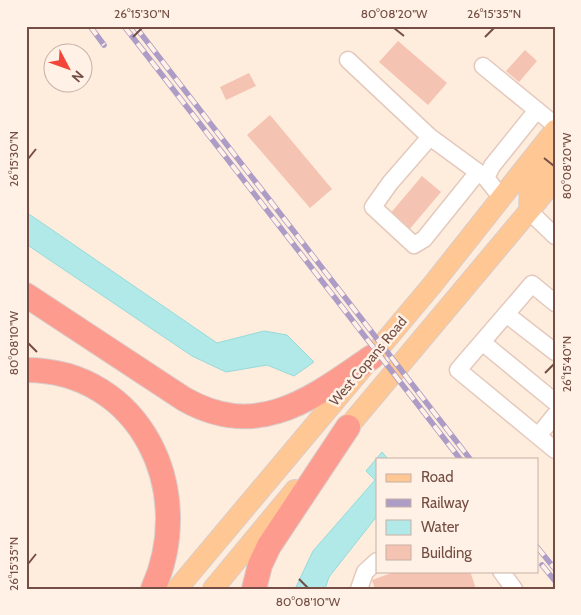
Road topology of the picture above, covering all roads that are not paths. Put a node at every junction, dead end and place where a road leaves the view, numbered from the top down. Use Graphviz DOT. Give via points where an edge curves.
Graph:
graph roads {
  1 [pos="348,60"];
  2 [pos="483,66"];
  3 [pos="537,110"];
  4 [pos="555,125"];
  5 [pos="555,130"];
  6 [pos="430,137"];
  7 [pos="555,154"];
  8 [pos="482,175"];
  9 [pos="555,180"];
  10 [pos="501,197"];
  11 [pos="529,211"];
  12 [pos="555,236"];
  13 [pos="26,295"];
  14 [pos="555,304"];
  15 [pos="446,311"];
  16 [pos="506,314"];
  17 [pos="482,342"];
  18 [pos="555,352"];
  19 [pos="372,357"];
  20 [pos="26,370"];
  21 [pos="555,402"];
  22 [pos="555,415"];
  23 [pos="348,427"];
  24 [pos="538,436"];
  25 [pos="555,450"];
  26 [pos="376,562"];
  27 [pos="502,572"];
  28 [pos="153,589"];
  29 [pos="177,589"];
  30 [pos="213,589"];
  31 [pos="254,589"];
  32 [pos="359,589"];
  33 [pos="514,589"];
  1 -- 6 [label="lane"];
  2 -- 3 [label="lane"];
  3 -- 4 [label="lane"];
  3 -- 8 [label="lane"];
  5 -- 10 [label="main road, West Copans Road"];
  6 -- 8 [label="lane"];
  6 -- 8 [label="lane" via="373,207 414,245 424,239"];
  7 -- 11 [label="main road" via="530,186"];
  8 -- 10 [label="lane"];
  9 -- 11 [label="main road, West Copans Road"];
  10 -- 15 [label="main road" via="508,206 508,216 457,281"];
  10 -- 19 [label="main road, West Copans Road"];
  11 -- 12 [label="lane"];
  11 -- 15 [label="main road, West Copans Road"];
  13 -- 19 [label="highway" via="184,399 227,415 258,416 285,410 315,396"];
  14 -- 16 [label="lane" via="532,284"];
  15 -- 23 [label="main road, West Copans Road"];
  16 -- 17 [label="lane"];
  16 -- 18 [label="lane"];
  17 -- 21 [label="lane"];
  17 -- 24 [label="lane" via="458,370"];
  19 -- 29 [label="main road, West Copans Road"];
  20 -- 28 [label="highway" via="64,374 98,386 122,405 144,435 160,468 168,506 167,541"];
  22 -- 24 [label="lane"];
  23 -- 30 [label="main road, West Copans Road"];
  23 -- 31 [label="highway" via="269,546"];
  24 -- 25 [label="lane"];
  26 -- 32 [label="lane" via="365,572"];
  27 -- 33 [label="lane"];
}
